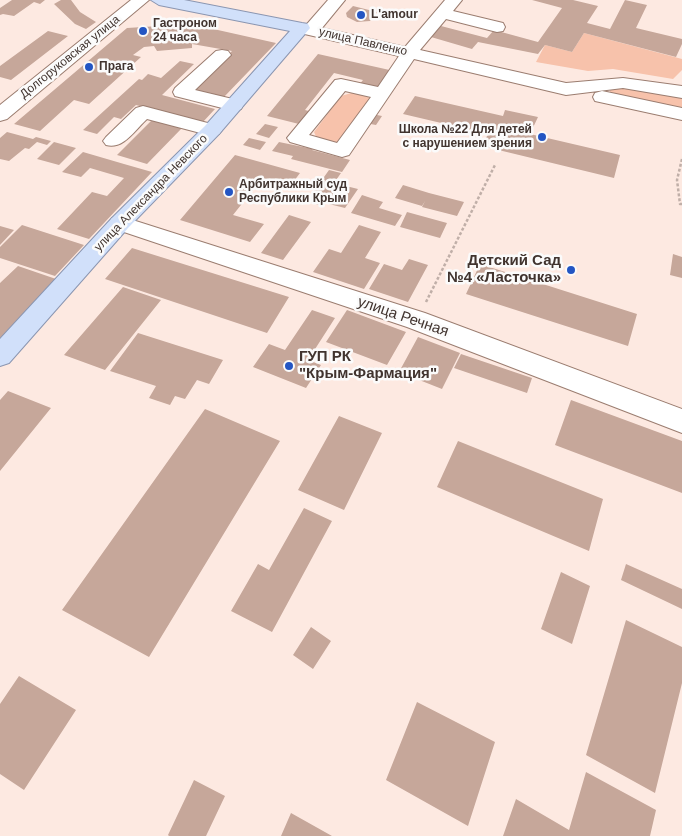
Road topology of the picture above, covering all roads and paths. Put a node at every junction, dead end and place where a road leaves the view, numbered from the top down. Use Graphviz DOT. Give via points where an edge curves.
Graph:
graph roads {
  1 [pos="140,0"];
  2 [pos="159,0"];
  3 [pos="337,0"];
  4 [pos="454,0"];
  5 [pos="186,2"];
  6 [pos="441,13"];
  7 [pos="497,27"];
  8 [pos="306,29"];
  9 [pos="412,53"];
  10 [pos="222,55"];
  11 [pos="680,87"];
  12 [pos="566,89"];
  13 [pos="383,94"];
  14 [pos="234,105"];
  15 [pos="682,114"];
  16 [pos="0,115"];
  17 [pos="212,130"];
  18 [pos="114,141"];
  19 [pos="682,159"];
  20 [pos="495,166"];
  21 [pos="682,204"];
  22 [pos="120,223"];
  23 [pos="416,320"];
  24 [pos="0,356"];
  25 [pos="682,421"];
  1 -- 16 [label="street, Долгоруковская улица"];
  2 -- 5 [label="main road, улица Павленко"];
  3 -- 8 [label="street"];
  4 -- 6 [label="street"];
  5 -- 8 [label="main road, улица Павленко"];
  6 -- 7 [label="street"];
  6 -- 9 [label="street" via="418,40"];
  8 -- 9 [label="street, улица Павленко"];
  8 -- 14 [label="main road, улица Александра Невского"];
  9 -- 12 [label="street, улица Павленко"];
  9 -- 13 [label="street"];
  10 -- 14 [label="street" via="182,92"];
  11 -- 12 [label="street, улица Павленко" via="623,83"];
  12 -- 15 [label="street, улица Павленко"];
  14 -- 17 [label="main road, улица Александра Невского"];
  17 -- 18 [label="street" via="143,112"];
  17 -- 22 [label="main road, улица Александра Невского"];
  19 -- 21 [label="path" via="677,180"];
  20 -- 23 [label="path"];
  22 -- 23 [label="street, улица Речная"];
  22 -- 24 [label="main road, улица Александра Невского"];
  23 -- 25 [label="street, улица Речная"];
}
